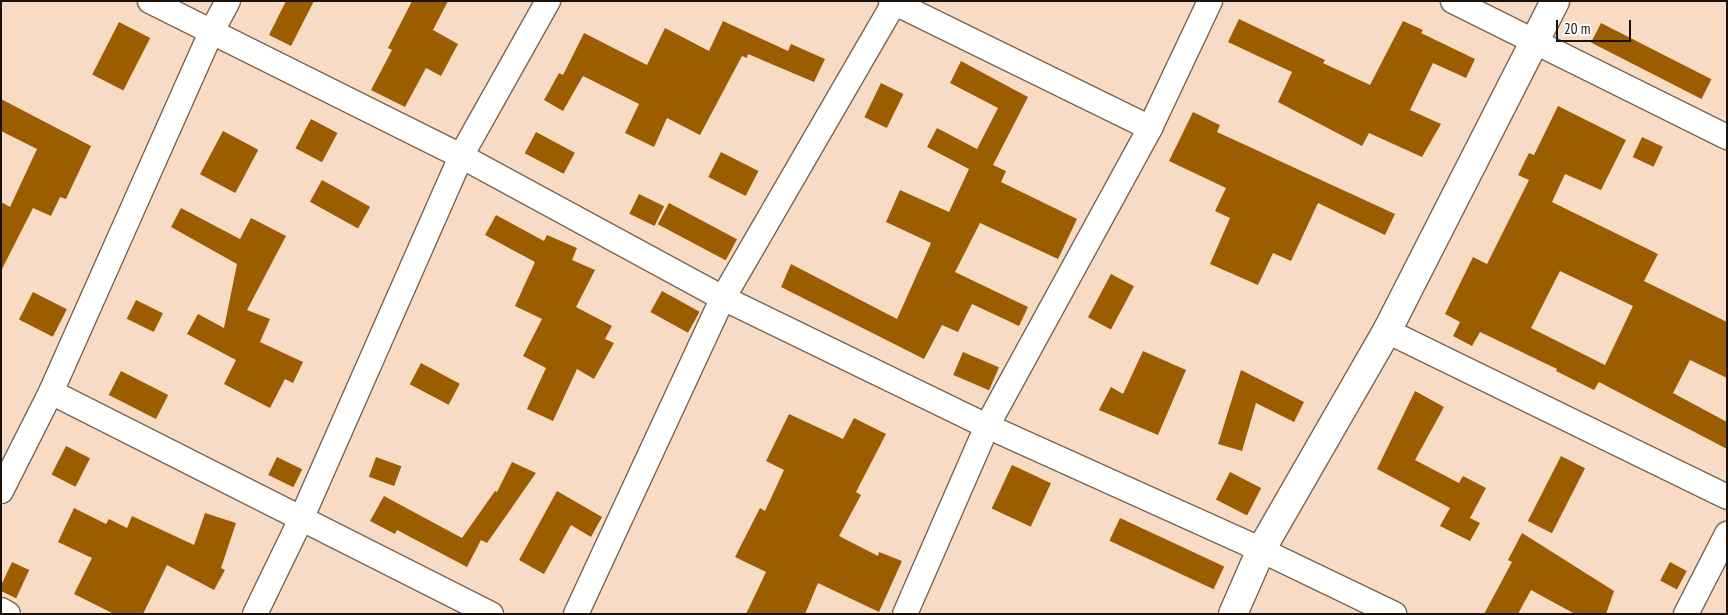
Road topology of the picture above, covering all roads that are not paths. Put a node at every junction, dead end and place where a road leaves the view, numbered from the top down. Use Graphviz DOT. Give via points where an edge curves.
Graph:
graph roads {
  1 [pos="150,1"];
  2 [pos="228,1"];
  3 [pos="548,1"];
  4 [pos="1210,1"];
  5 [pos="1453,1"];
  6 [pos="1555,1"];
  7 [pos="892,2"];
  8 [pos="212,31"];
  9 [pos="1535,42"];
  10 [pos="1150,128"];
  11 [pos="1727,137"];
  12 [pos="461,156"];
  13 [pos="723,298"];
  14 [pos="1387,331"];
  15 [pos="51,392"];
  16 [pos="987,426"];
  17 [pos="1,491"];
  18 [pos="1727,497"];
  19 [pos="302,518"];
  20 [pos="1727,534"];
  21 [pos="1261,550"];
  22 [pos="1,610"];
  23 [pos="8,614"];
  24 [pos="255,614"];
  25 [pos="491,614"];
  26 [pos="576,614"];
  27 [pos="905,614"];
  28 [pos="1233,614"];
  29 [pos="1394,614"];
  30 [pos="1686,614"];
  1 -- 8 [label="street"];
  2 -- 8 [label="street"];
  3 -- 12 [label="street"];
  4 -- 10 [label="street"];
  5 -- 9 [label="street"];
  6 -- 9 [label="street"];
  7 -- 10 [label="street"];
  7 -- 13 [label="street"];
  8 -- 12 [label="street"];
  8 -- 15 [label="street"];
  9 -- 11 [label="street"];
  9 -- 14 [label="street"];
  10 -- 16 [label="street"];
  12 -- 13 [label="street"];
  12 -- 19 [label="street"];
  13 -- 16 [label="street"];
  13 -- 26 [label="street"];
  14 -- 18 [label="street"];
  14 -- 21 [label="street"];
  15 -- 17 [label="street"];
  15 -- 19 [label="street"];
  16 -- 21 [label="street"];
  16 -- 27 [label="street"];
  19 -- 24 [label="street"];
  19 -- 25 [label="street"];
  20 -- 30 [label="street"];
  21 -- 28 [label="street"];
  21 -- 29 [label="street"];
  22 -- 23 [label="street"];
}
